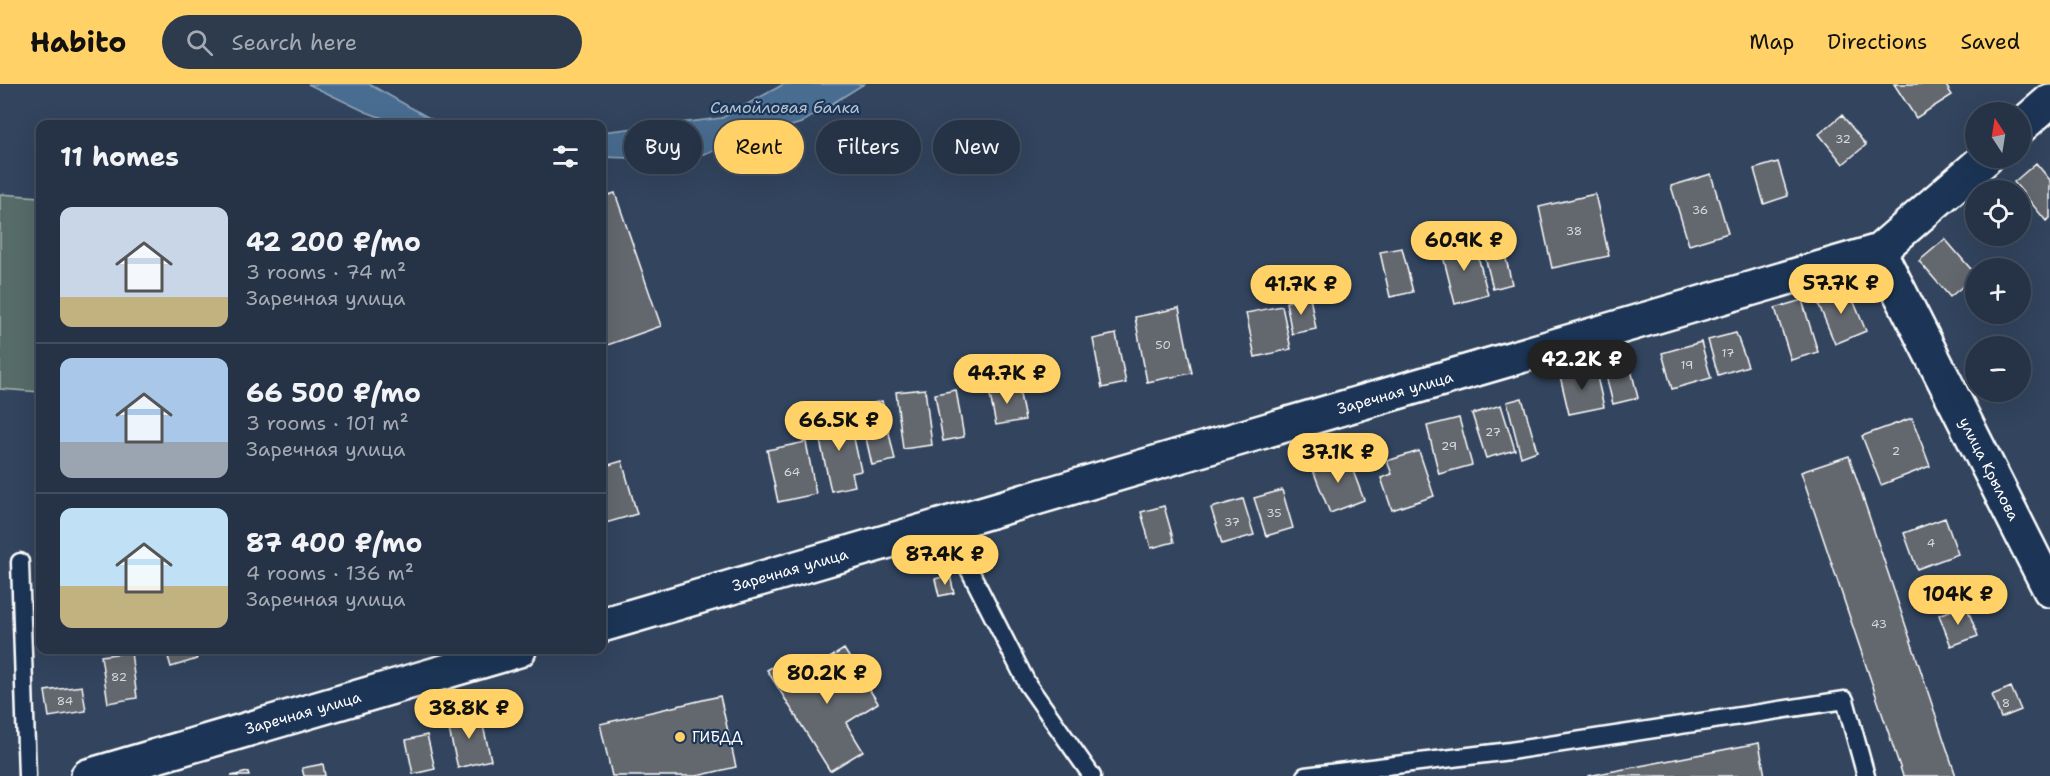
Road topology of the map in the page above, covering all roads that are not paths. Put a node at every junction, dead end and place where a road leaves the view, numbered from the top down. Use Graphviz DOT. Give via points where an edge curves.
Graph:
graph roads {
  1 [pos="2050,101"];
  2 [pos="2031,117"];
  3 [pos="1974,168"];
  4 [pos="1879,251"];
  5 [pos="946,524"];
  6 [pos="20,562"];
  7 [pos="2050,590"];
  8 [pos="606,624"];
  9 [pos="505,654"];
  10 [pos="27,776"];
  11 [pos="88,776"];
  12 [pos="1092,776"];
  13 [pos="1305,776"];
  14 [pos="1866,776"];
  1 -- 2 [label="street"];
  3 -- 4 [label="street, Заречная улица"];
  4 -- 5 [label="street, Заречная улица"];
  4 -- 7 [label="street, улица Крылова"];
  5 -- 8 [label="street, Заречная улица"];
  5 -- 12 [label="lane" via="1028,685"];
  6 -- 10 [label="lane"];
  9 -- 11 [label="street, Заречная улица"];
  13 -- 14 [label="lane" via="1510,751 1845,700"];
}
